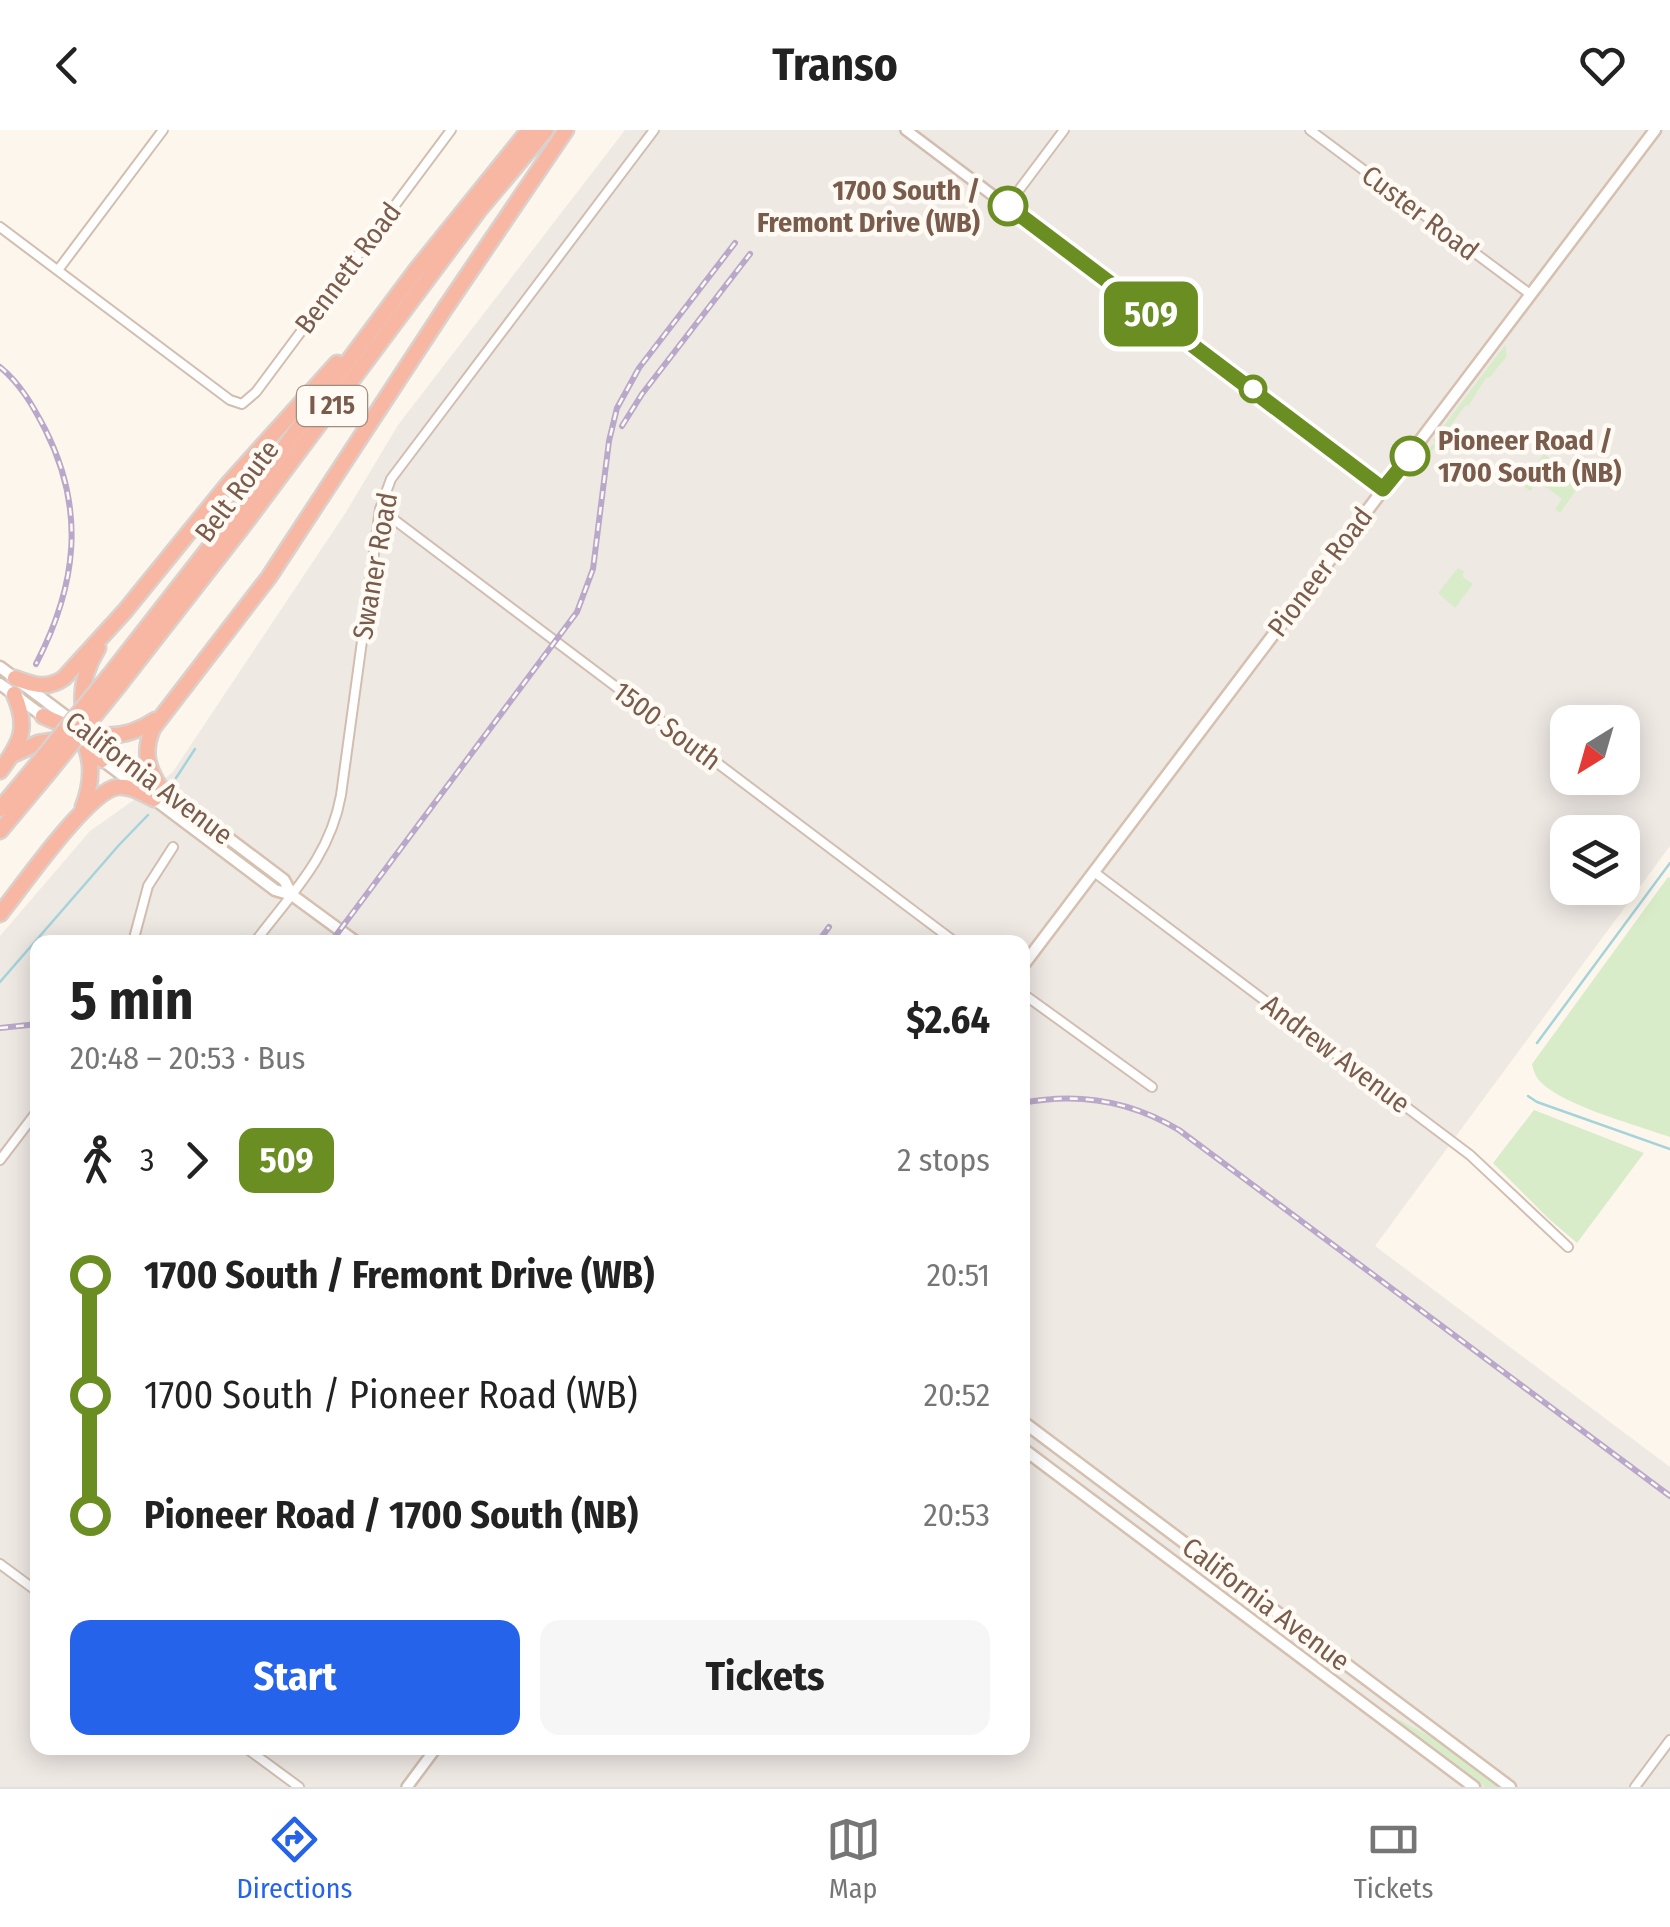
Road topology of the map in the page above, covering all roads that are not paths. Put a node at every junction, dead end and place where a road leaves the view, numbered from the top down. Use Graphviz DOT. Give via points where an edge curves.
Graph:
graph roads {
  1 [pos="163,130"];
  2 [pos="452,130"];
  3 [pos="529,130"];
  4 [pos="546,130"];
  5 [pos="566,130"];
  6 [pos="654,130"];
  7 [pos="906,130"];
  8 [pos="1064,130"];
  9 [pos="1310,130"];
  10 [pos="1654,130"];
  11 [pos="1008,206"];
  12 [pos="0,227"];
  13 [pos="58,270"];
  14 [pos="1530,294"];
  15 [pos="388,308"];
  16 [pos="1383,489"];
  17 [pos="380,509"];
  18 [pos="124,611"];
  19 [pos="0,667"];
  20 [pos="115,680"];
  21 [pos="7,681"];
  22 [pos="14,694"];
  23 [pos="64,715"];
  24 [pos="44,716"];
  25 [pos="160,716"];
  26 [pos="88,744"];
  27 [pos="12,755"];
  28 [pos="127,762"];
  29 [pos="0,771"];
  30 [pos="40,773"];
  31 [pos="157,793"];
  32 [pos="0,809"];
  33 [pos="81,813"];
  34 [pos="0,831"];
  35 [pos="172,848"];
  36 [pos="1094,872"];
  37 [pos="292,894"];
  38 [pos="0,914"];
  39 [pos="134,935"];
  40 [pos="260,935"];
  41 [pos="347,935"];
  42 [pos="946,935"];
  43 [pos="1030,956"];
  44 [pos="1030,999"];
  45 [pos="1152,1087"];
  46 [pos="30,1121"];
  47 [pos="0,1160"];
  48 [pos="1568,1248"];
  49 [pos="1030,1429"];
  50 [pos="1060,1450"];
  51 [pos="1030,1454"];
  52 [pos="1048,1468"];
  53 [pos="1168,1531"];
  54 [pos="1155,1548"];
  55 [pos="0,1564"];
  56 [pos="30,1586"];
  57 [pos="1268,1606"];
  58 [pos="1255,1623"];
  59 [pos="1382,1691"];
  60 [pos="1369,1708"];
  61 [pos="1670,1740"];
  62 [pos="256,1755"];
  63 [pos="431,1755"];
  64 [pos="299,1787"];
  65 [pos="407,1787"];
  66 [pos="1474,1787"];
  67 [pos="1510,1787"];
  68 [pos="1635,1787"];
  1 -- 13 [label="street"];
  2 -- 13 [label="street, Bennett Road" via="242,404"];
  3 -- 15 [label="highway, Belt Route / I 215"];
  4 -- 20 [label="highway, Belt Route / I 215" via="243,526"];
  5 -- 25 [label="highway" via="268,578"];
  6 -- 17 [label="street, Swaner Road" via="397,470"];
  7 -- 11 [label="street"];
  8 -- 11 [label="street"];
  9 -- 14 [label="street, Custer Road"];
  10 -- 14 [label="main road, Pioneer Road"];
  11 -- 16 [label="street"];
  12 -- 13 [label="street"];
  14 -- 16 [label="main road, Pioneer Road"];
  15 -- 18 [label="highway" via="229,482"];
  15 -- 20 [label="highway, Belt Route / I 215"];
  16 -- 36 [label="main road, Pioneer Road"];
  17 -- 37 [label="street, Swaner Road" via="337,815 322,852"];
  17 -- 42 [label="street, 1500 South"];
  18 -- 21 [label="highway" via="58,682"];
  18 -- 26 [label="highway" via="86,676"];
  19 -- 21 [label="main road, California Avenue"];
  20 -- 30 [label="highway, Belt Route / I 215, bridge"];
  21 -- 22 [label="main road, California Avenue"];
  21 -- 23 [label="main road, California Avenue"];
  22 -- 24 [label="main road, California Avenue"];
  22 -- 27 [label="highway" via="23,723"];
  23 -- 26 [label="highway"];
  24 -- 26 [label="highway"];
  25 -- 26 [label="highway" via="138,730"];
  25 -- 31 [label="highway" via="146,752"];
  26 -- 27 [label="highway" via="46,740"];
  26 -- 28 [label="highway"];
  26 -- 31 [label="main road, California Avenue"];
  26 -- 33 [label="highway" via="90,780"];
  27 -- 29 [label="highway"];
  28 -- 31 [label="main road, California Avenue"];
  30 -- 32 [label="highway, Belt Route / I 215"];
  30 -- 34 [label="highway, Belt Route / I 215"];
  31 -- 33 [label="highway" via="117,788"];
  31 -- 37 [label="main road, California Avenue" via="275,890"];
  33 -- 38 [label="highway"];
  35 -- 39 [label="street" via="148,886"];
  36 -- 43 [label="main road, Pioneer Road"];
  36 -- 48 [label="street, Andrew Avenue" via="1470,1155"];
  37 -- 40 [label="street, Swaner Road"];
  37 -- 41 [label="main road, California Avenue"];
  44 -- 45 [label="street"];
  46 -- 47 [label="street"];
  49 -- 50 [label="main road, California Avenue"];
  50 -- 52 [label="main road"];
  50 -- 53 [label="main road, California Avenue"];
  51 -- 52 [label="main road, California Avenue"];
  52 -- 54 [label="main road, California Avenue"];
  53 -- 54 [label="main road"];
  53 -- 57 [label="main road, California Avenue"];
  54 -- 58 [label="main road, California Avenue"];
  55 -- 56 [label="street"];
  57 -- 58 [label="main road"];
  57 -- 59 [label="main road, California Avenue"];
  58 -- 60 [label="main road, California Avenue"];
  59 -- 60 [label="main road"];
  59 -- 67 [label="main road, California Avenue"];
  60 -- 66 [label="main road, California Avenue"];
  61 -- 68 [label="street"];
  62 -- 64 [label="street"];
  63 -- 65 [label="street"];
}
